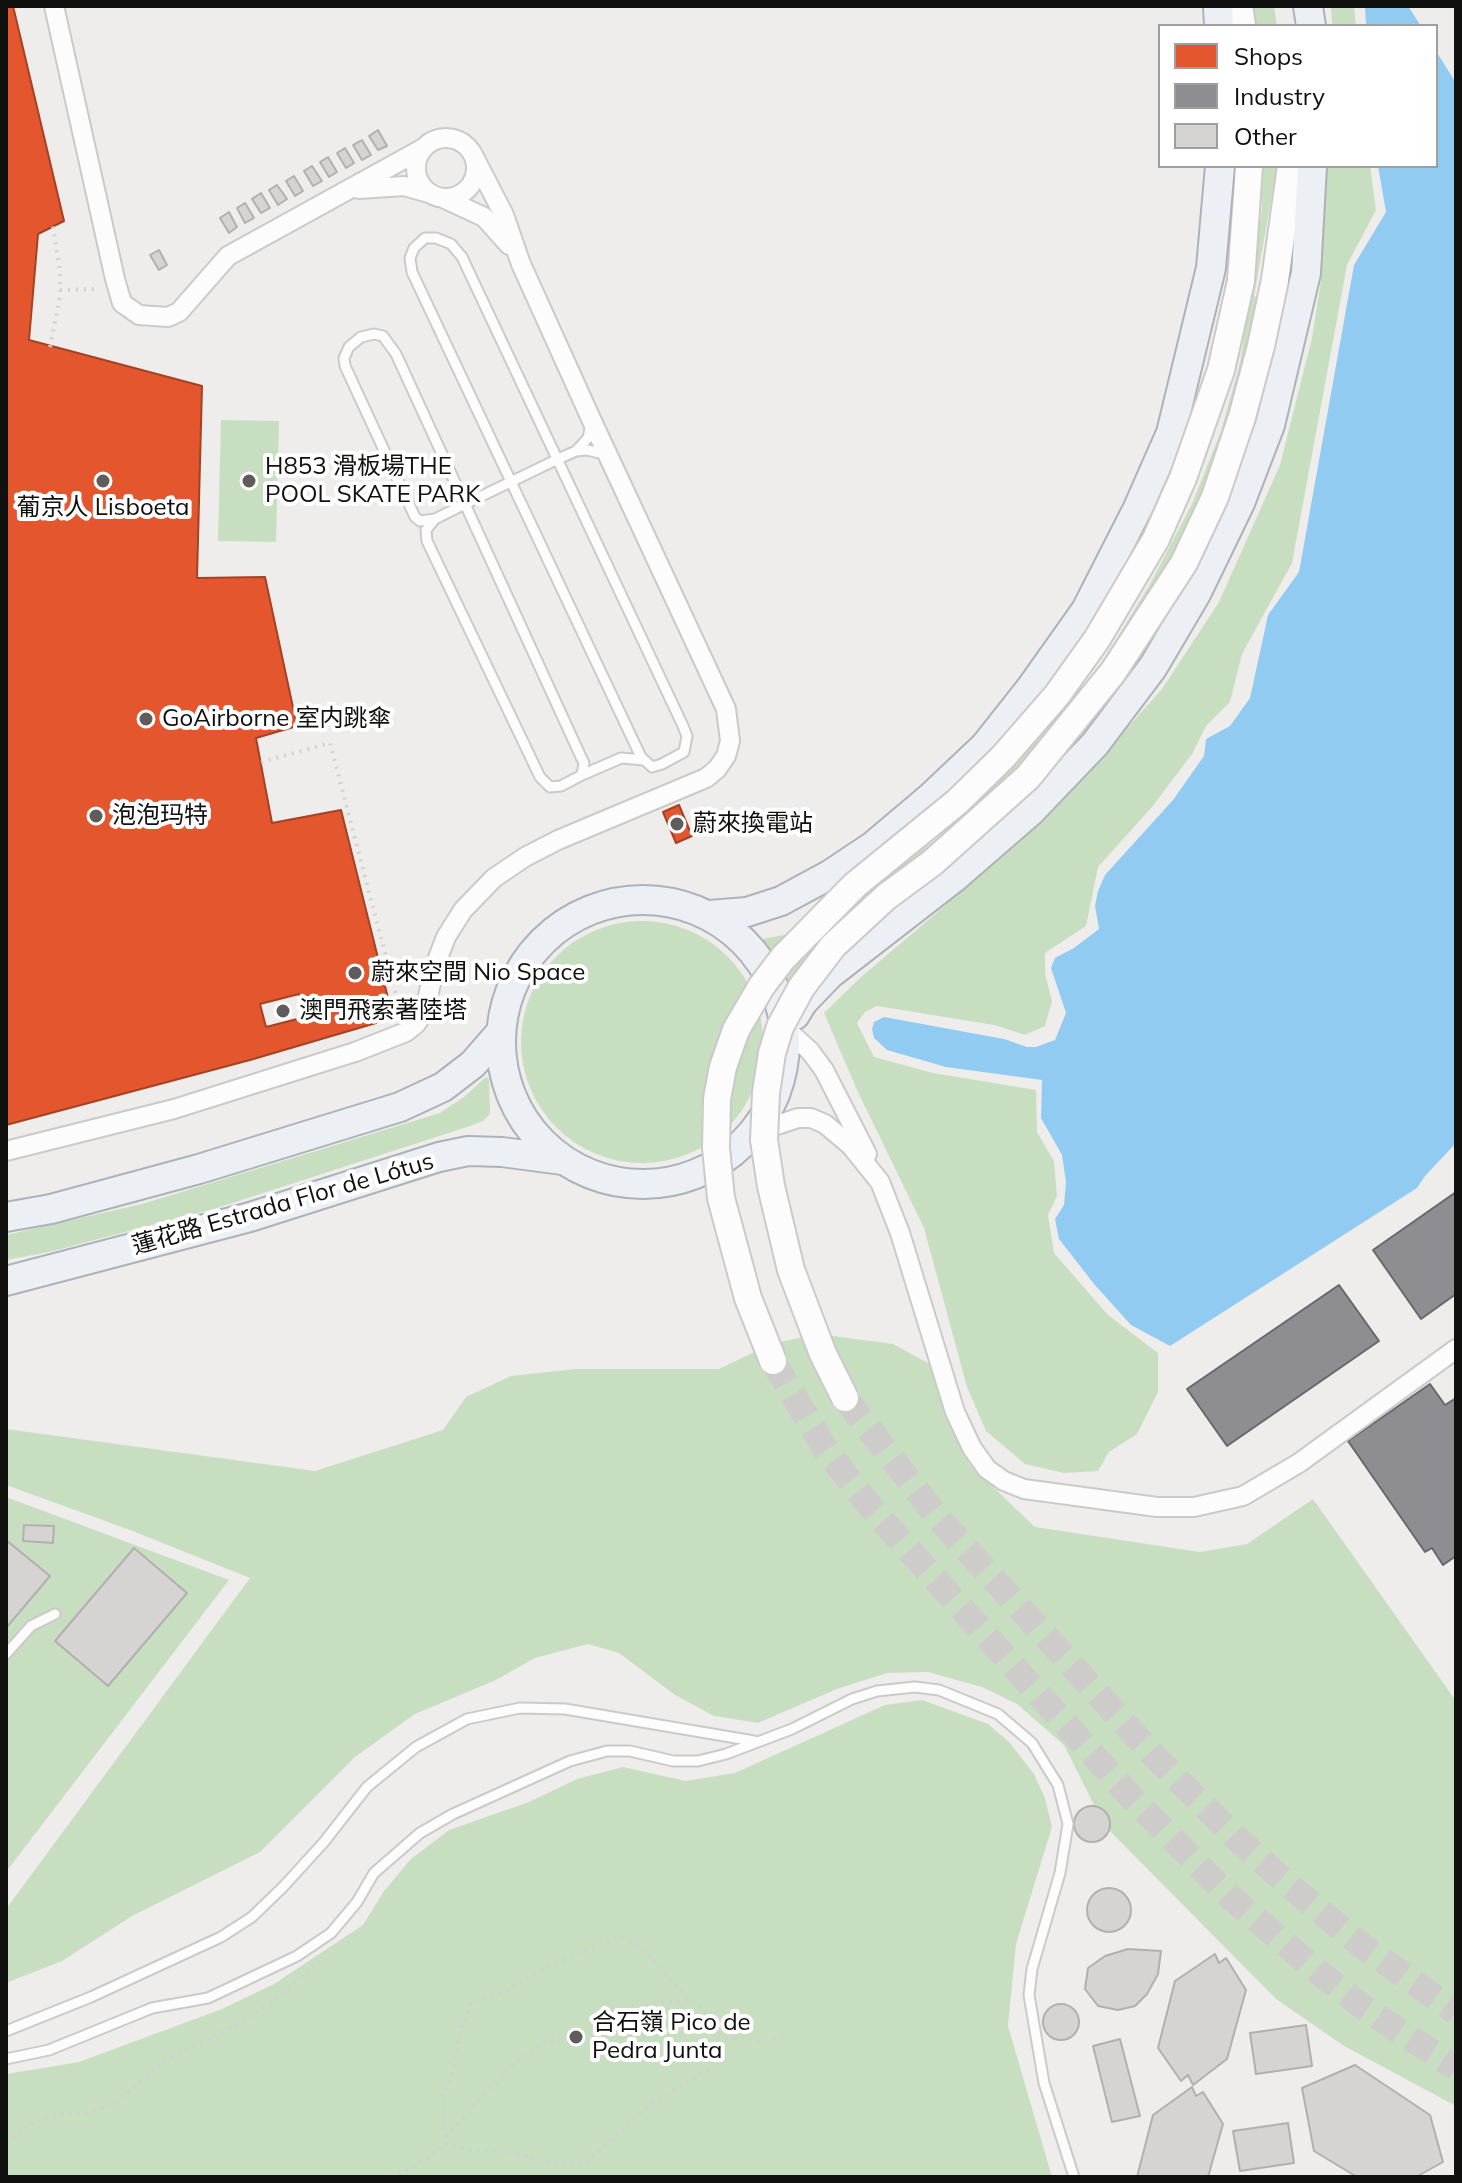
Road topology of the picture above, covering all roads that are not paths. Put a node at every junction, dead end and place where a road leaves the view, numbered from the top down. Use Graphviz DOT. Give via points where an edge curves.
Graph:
graph roads {
  1 [pos="54,6"];
  2 [pos="422,149"];
  3 [pos="472,153"];
  4 [pos="1220,168"];
  5 [pos="1249,168"];
  6 [pos="1291,168"];
  7 [pos="1312,168"];
  8 [pos="435,195"];
  9 [pos="333,198"];
  10 [pos="521,264"];
  11 [pos="592,421"];
  12 [pos="576,451"];
  13 [pos="609,456"];
  14 [pos="558,459"];
  15 [pos="512,482"];
  16 [pos="465,504"];
  17 [pos="435,519"];
  18 [pos="644,760"];
  19 [pos="582,775"];
  20 [pos="709,915"];
  21 [pos="786,1029"];
  22 [pos="500,1033"];
  23 [pos="756,1132"];
  24 [pos="6,1151"];
  25 [pos="563,1160"];
  26 [pos="880,1182"];
  27 [pos="6,1217"];
  28 [pos="6,1281"];
  29 [pos="1456,1349"];
  30 [pos="773,1361"];
  31 [pos="845,1398"];
  32 [pos="55,1614"];
  33 [pos="6,1654"];
  34 [pos="757,1742"];
  35 [pos="6,2031"];
  36 [pos="6,2059"];
  37 [pos="1074,2177"];
  1 -- 9 [label="street" via="118,289 122,303 139,315 168,317 179,312 228,256"];
  2 -- 3 [label="street" via="448,137"];
  2 -- 8 [label="street" via="416,172 420,184"];
  2 -- 9 [label="street"];
  3 -- 8 [label="street" via="473,181 460,194"];
  3 -- 10 [label="street" via="500,205"];
  4 -- 20 [label="main road" via="1211,268 1171,433 1086,610 985,746 873,846 781,901 747,912"];
  5 -- 30 [label="main road, bridge" via="1241,281 1221,370 1156,539 1097,639 1003,757 855,885 783,958 736,1030 717,1099 721,1198 748,1298"];
  6 -- 31 [label="main road, bridge" via="1275,280 1242,417 1215,497 1184,563 1113,672 1028,777 833,946 780,1027 766,1093 764,1140 771,1186 791,1270"];
  7 -- 21 [label="main road" via="1306,273 1270,425 1240,503 1153,667 1095,744 1030,812 830,974"];
  8 -- 9 [label="street" via="388,185"];
  8 -- 10 [label="street" via="484,217"];
  10 -- 11 [label="street"];
  11 -- 12 [label="lane" via="588,438"];
  11 -- 13 [label="street"];
  12 -- 13 [label="lane"];
  12 -- 14 [label="lane"];
  13 -- 24 [label="street" via="726,709 730,741 717,769 558,840 494,878 446,937 424,1012 406,1032 174,1109"];
  14 -- 15 [label="lane"];
  14 -- 15 [label="lane" via="462,257 451,244 425,238 410,258 412,272"];
  14 -- 18 [label="lane" via="687,736 684,752 652,767"];
  15 -- 16 [label="lane"];
  15 -- 18 [label="lane"];
  16 -- 17 [label="lane"];
  16 -- 17 [label="lane" via="389,343 374,334 361,337 349,347 345,366 415,517"];
  16 -- 19 [label="lane" via="584,763"];
  17 -- 19 [label="lane" via="426,530 427,541 543,782 555,788"];
  18 -- 19 [label="lane" via="621,758"];
  20 -- 21 [label="main road" via="763,963 780,998"];
  20 -- 22 [label="main road" via="648,899 604,905 564,923 531,952 509,990"];
  21 -- 23 [label="main road" via="778,1087"];
  21 -- 26 [label="street" via="824,1070"];
  22 -- 25 [label="main road" via="503,1073 514,1103 545,1147"];
  22 -- 27 [label="main road" via="453,1079 400,1107 199,1169"];
  23 -- 25 [label="main road" via="731,1154 686,1178 650,1184 606,1180"];
  23 -- 26 [label="street" via="811,1118 851,1146"];
  25 -- 28 [label="main road, 蓮花路 Estrada Flor de Lótus" via="468,1151 439,1157 250,1217"];
  26 -- 29 [label="street" via="955,1412 987,1469 1024,1489 1157,1507 1194,1507 1243,1496 1299,1463"];
  32 -- 33 [label="lane" via="31,1626"];
  34 -- 35 [label="lane" via="565,1709 520,1708 467,1719 416,1747 367,1787 324,1842 252,1917 221,1937"];
  34 -- 36 [label="lane" via="698,1761 607,1751 570,1761 420,1833 374,1873 331,1933 297,1956 208,1998 152,2008 49,2050"];
  34 -- 37 [label="lane" via="852,1699 915,1687 939,1690 998,1714 1032,1743 1058,1785 1068,1824 1029,1995 1044,2083"];
}
